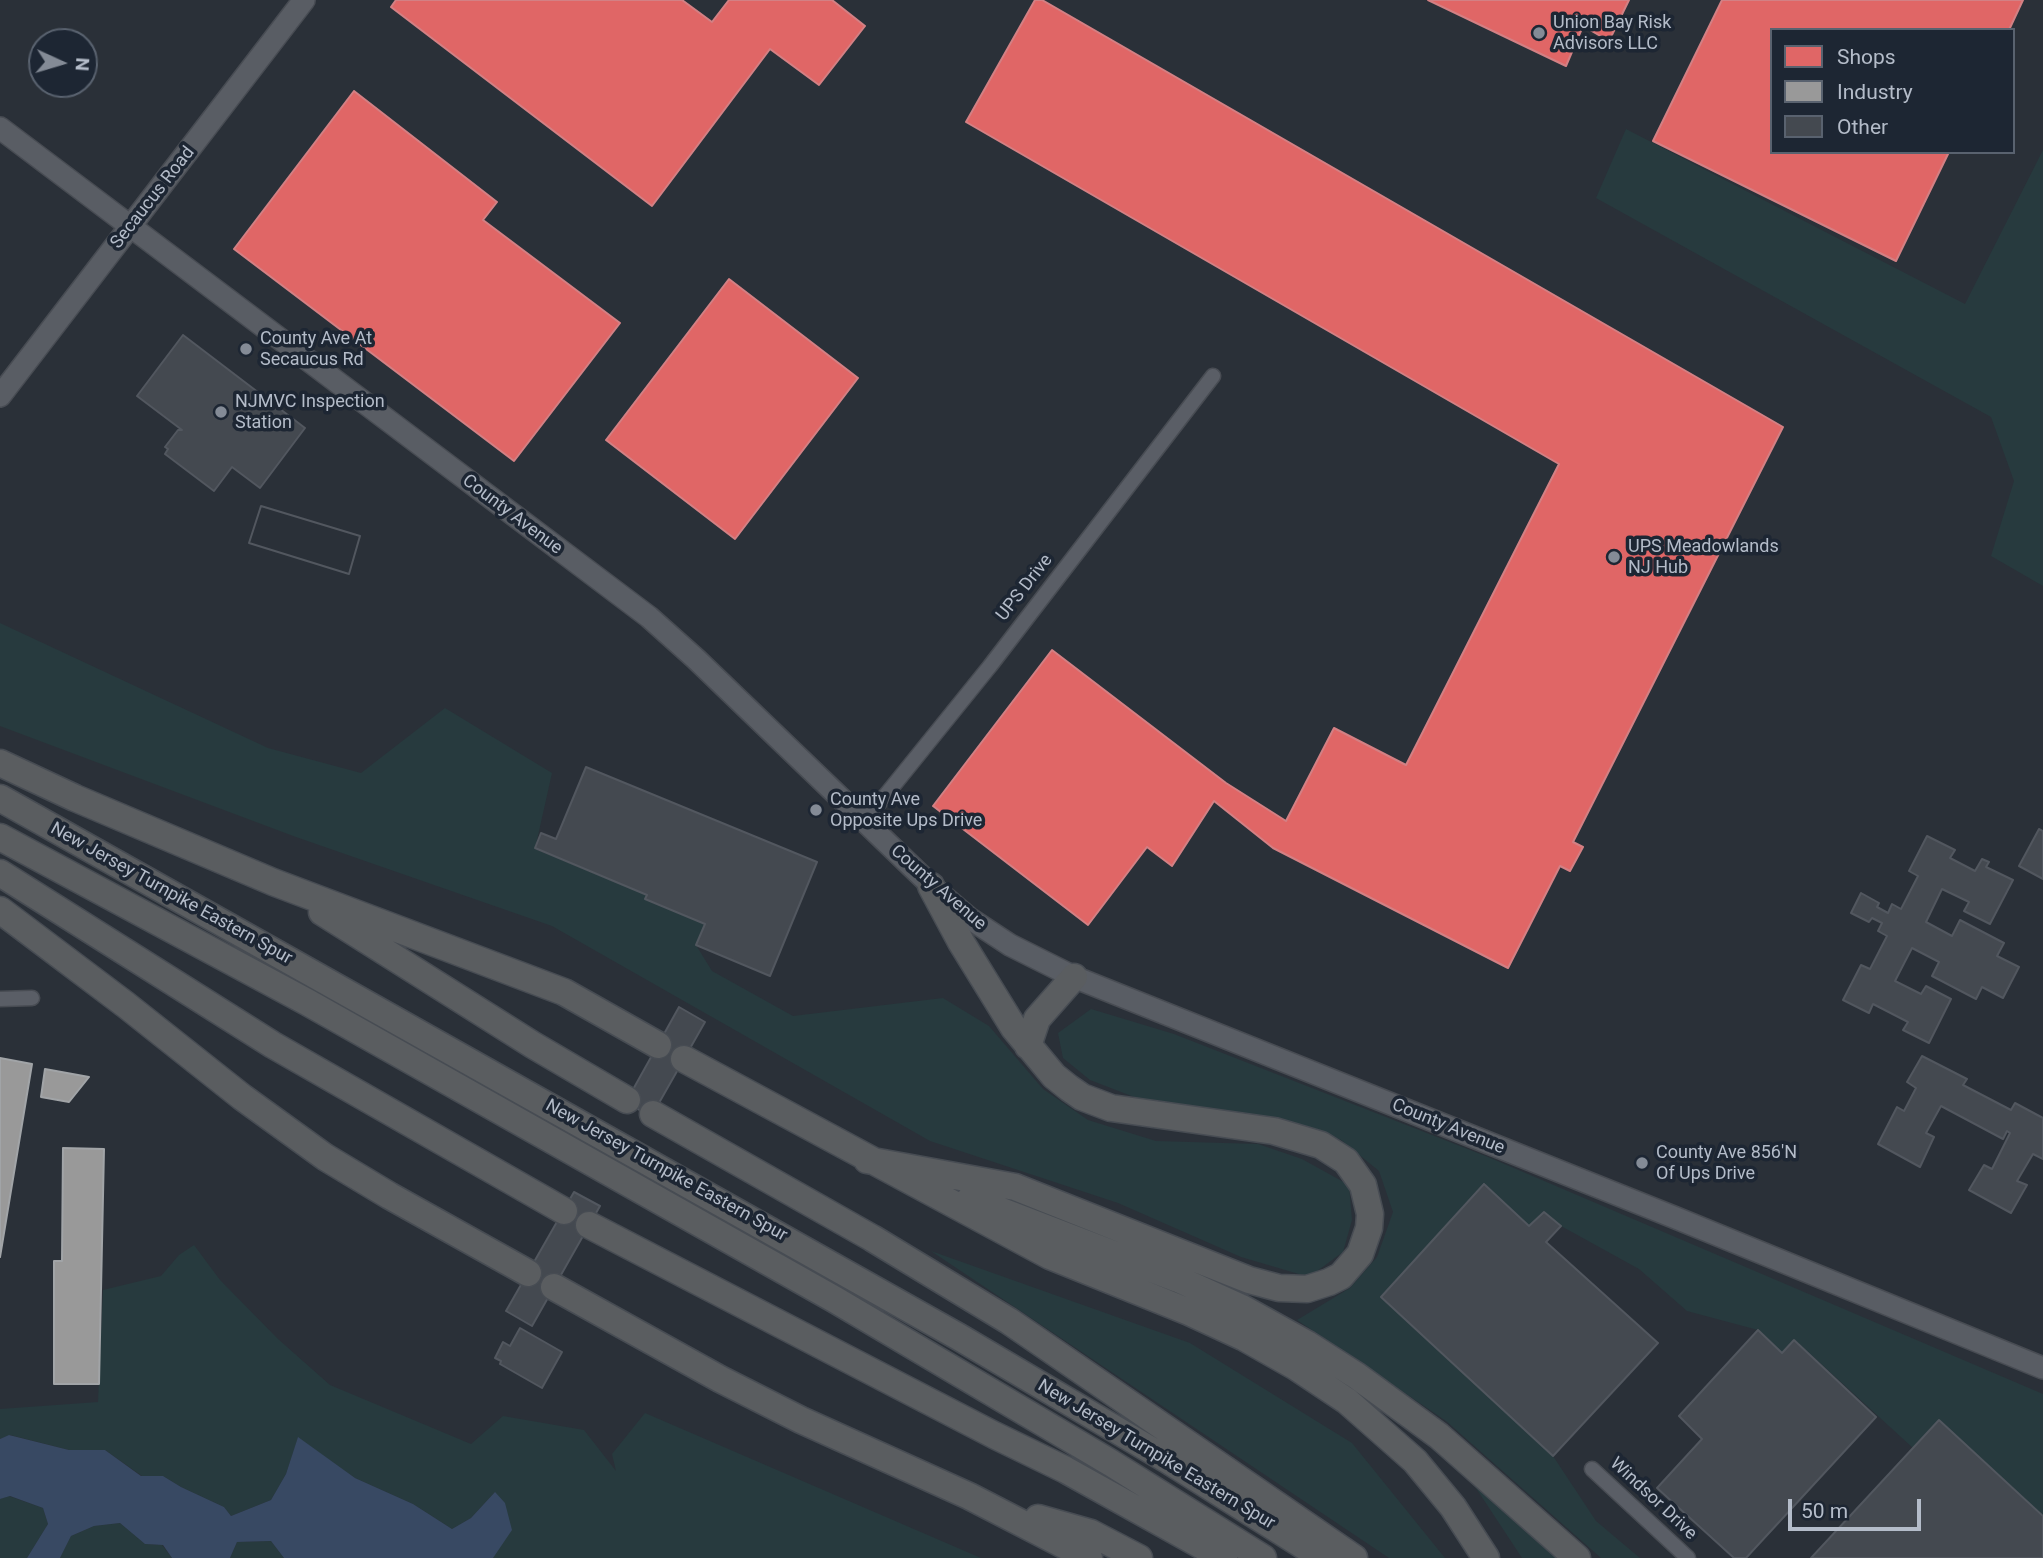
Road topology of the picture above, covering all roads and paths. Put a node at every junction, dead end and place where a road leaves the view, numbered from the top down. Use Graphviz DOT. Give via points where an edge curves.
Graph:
graph roads {
  1 [pos="304,0"];
  2 [pos="0,128"];
  3 [pos="131,228"];
  4 [pos="1213,376"];
  5 [pos="0,396"];
  6 [pos="0,763"];
  7 [pos="0,798"];
  8 [pos="864,822"];
  9 [pos="0,836"];
  10 [pos="0,873"];
  11 [pos="273,882"];
  12 [pos="931,886"];
  13 [pos="0,910"];
  14 [pos="1074,977"];
  15 [pos="32,998"];
  16 [pos="0,999"];
  17 [pos="658,1045"];
  18 [pos="1028,1046"];
  19 [pos="684,1059"];
  20 [pos="628,1100"];
  21 [pos="653,1114"];
  22 [pos="867,1160"];
  23 [pos="564,1211"];
  24 [pos="589,1225"];
  25 [pos="528,1273"];
  26 [pos="554,1287"];
  27 [pos="2043,1368"];
  28 [pos="995,1435"];
  29 [pos="1592,1469"];
  30 [pos="969,1496"];
  31 [pos="1089,1558"];
  32 [pos="1139,1558"];
  33 [pos="1200,1558"];
  34 [pos="1224,1558"];
  35 [pos="1263,1558"];
  36 [pos="1323,1558"];
  37 [pos="1354,1558"];
  38 [pos="1486,1558"];
  39 [pos="1577,1558"];
  40 [pos="1688,1558"];
  1 -- 3 [label="main road, Secaucus Road"];
  2 -- 3 [label="main road, County Avenue"];
  3 -- 5 [label="main road, Secaucus Road"];
  3 -- 8 [label="main road, County Avenue" via="649,617"];
  4 -- 8 [label="street, UPS Drive"];
  6 -- 11 [label="highway"];
  7 -- 36 [label="highway, New Jersey Turnpike Eastern Spur" via="959,1336"];
  8 -- 12 [label="main road, County Avenue"];
  9 -- 35 [label="highway, New Jersey Turnpike Eastern Spur" via="307,1002 845,1306"];
  10 -- 23 [label="highway" via="273,1045"];
  11 -- 17 [label="highway" via="564,992"];
  11 -- 20 [label="highway"];
  12 -- 14 [label="main road, County Avenue" via="990,933"];
  12 -- 18 [label="highway"];
  13 -- 25 [label="highway" via="325,1157"];
  14 -- 18 [label="highway" via="1037,1019"];
  14 -- 27 [label="main road, County Avenue"];
  15 -- 16 [label="street"];
  18 -- 22 [label="highway" via="1054,1076 1103,1106 1282,1133 1334,1152 1356,1172 1368,1199 1369,1228 1360,1254 1341,1276 1329,1282 1307,1289 1279,1288 1015,1187"];
  19 -- 22 [label="highway"];
  21 -- 37 [label="highway" via="1009,1321"];
  22 -- 38 [label="highway" via="1049,1256 1243,1337 1321,1383 1415,1461"];
  22 -- 39 [label="highway" via="1159,1271 1285,1331 1430,1429"];
  24 -- 28 [label="highway"];
  26 -- 30 [label="highway" via="740,1389"];
  28 -- 33 [label="highway"];
  28 -- 34 [label="highway" via="1077,1475"];
  29 -- 40 [label="street, Windsor Drive"];
  30 -- 31 [label="highway"];
  30 -- 32 [label="highway" via="1091,1533"];
}
